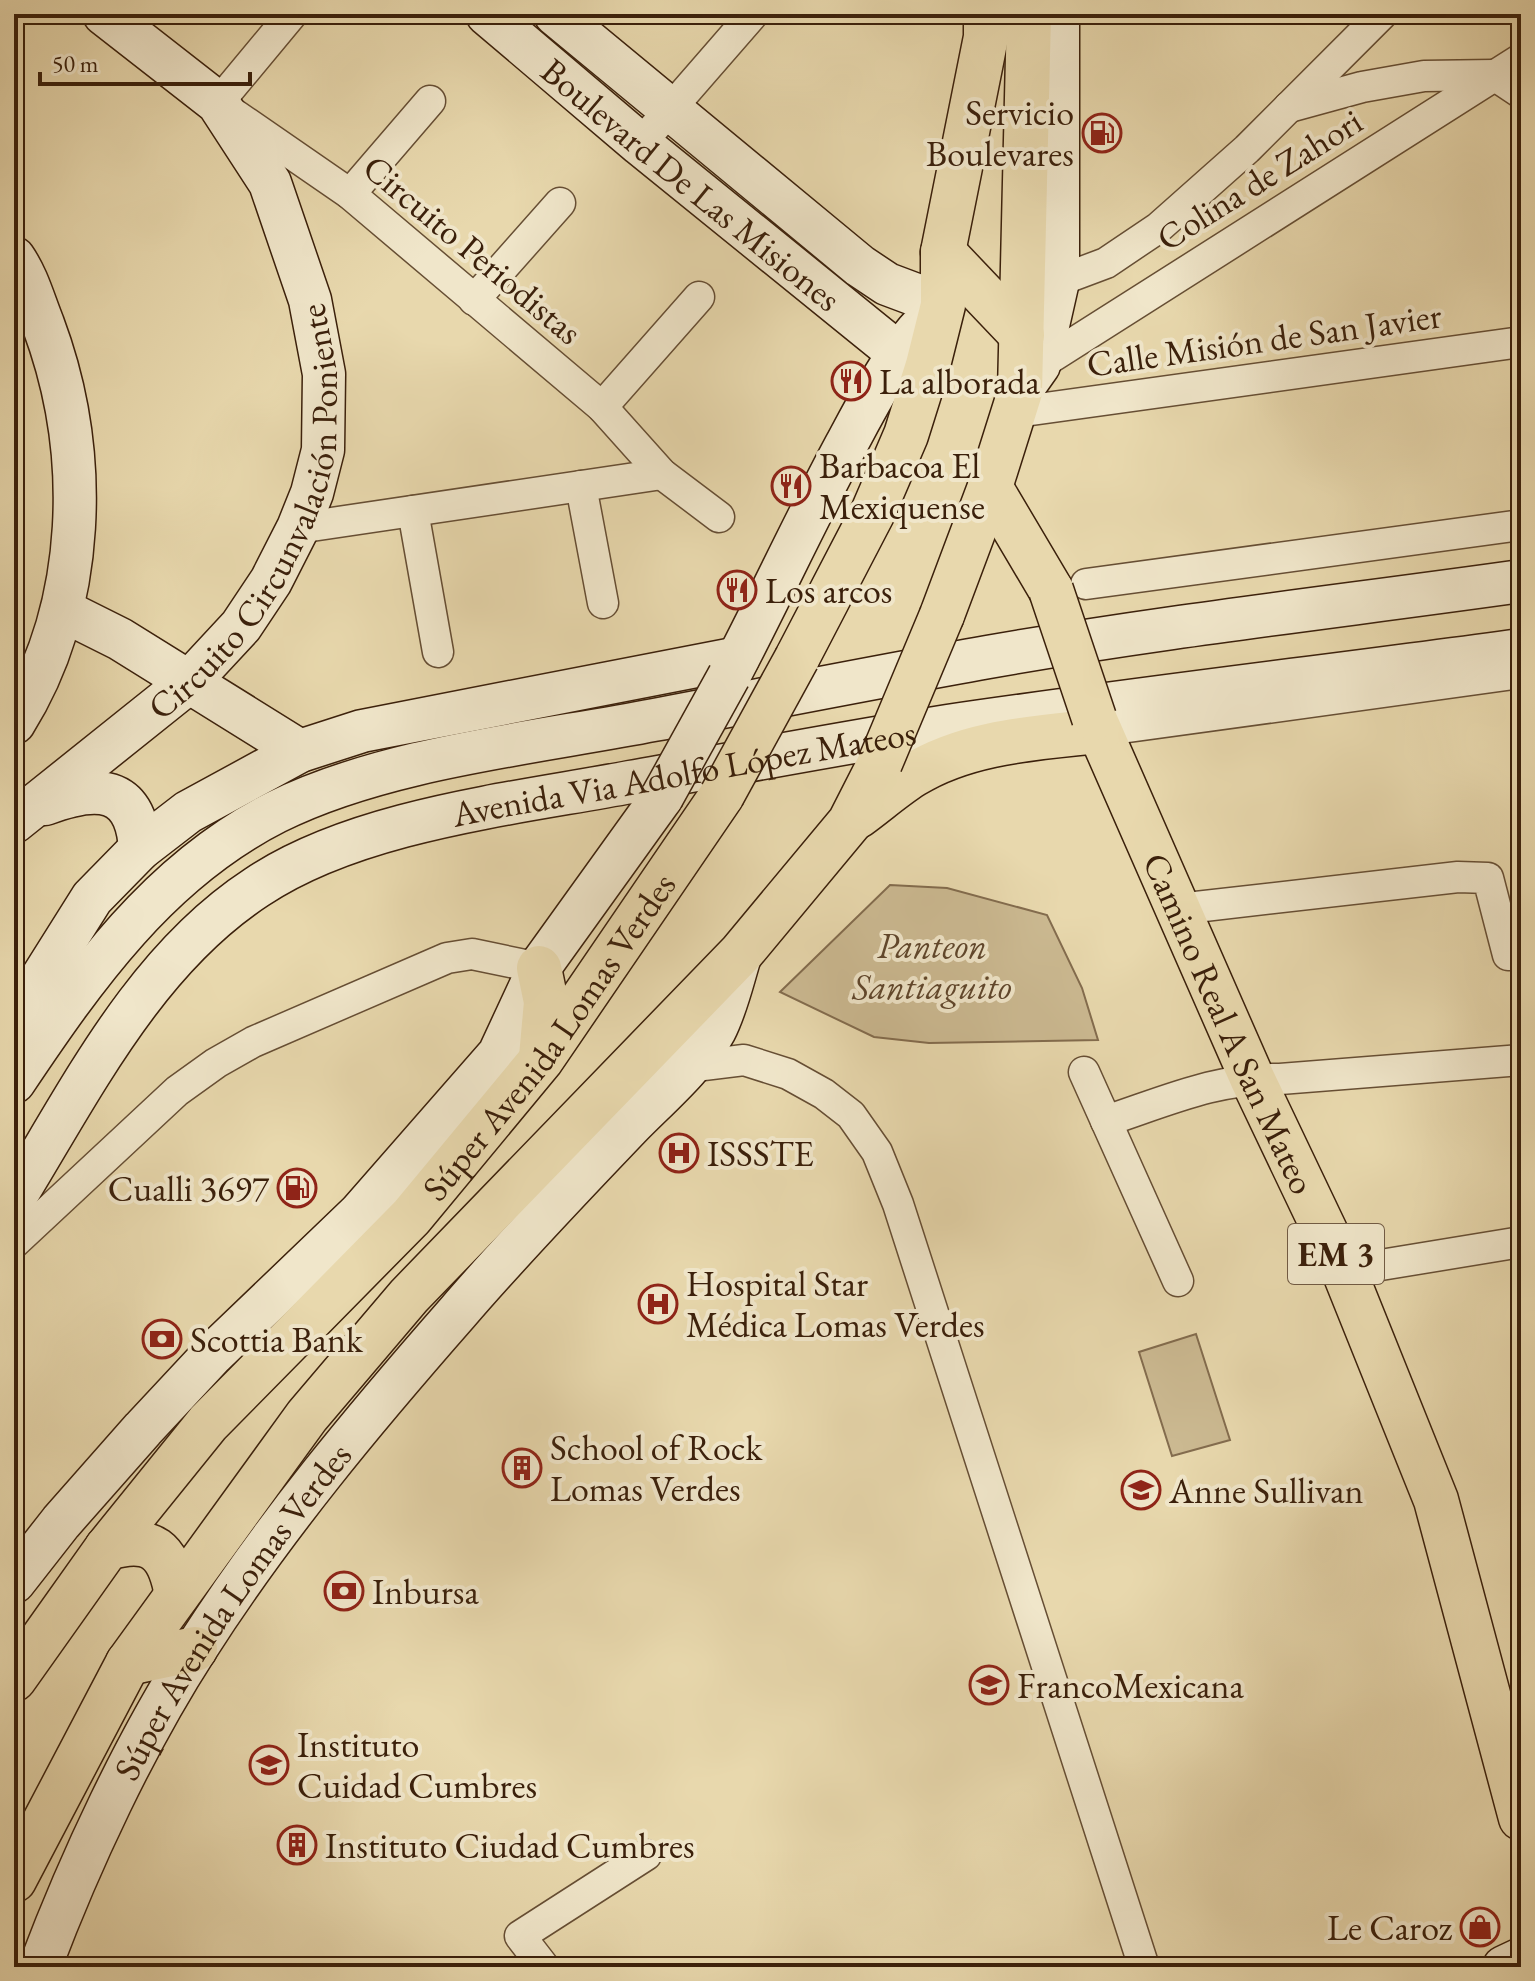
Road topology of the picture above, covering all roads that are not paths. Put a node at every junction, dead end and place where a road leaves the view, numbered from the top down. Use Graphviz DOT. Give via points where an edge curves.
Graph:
graph roads {
  1 [pos="104,14"];
  2 [pos="292,14"];
  3 [pos="487,14"];
  4 [pos="555,14"];
  5 [pos="753,14"];
  6 [pos="1382,14"];
  7 [pos="1052,15"];
  8 [pos="985,22"];
  9 [pos="1521,59"];
  10 [pos="1494,75"];
  11 [pos="1521,93"];
  12 [pos="430,101"];
  13 [pos="218,103"];
  14 [pos="1287,107"];
  15 [pos="669,109"];
  16 [pos="640,144"];
  17 [pos="350,194"];
  18 [pos="560,203"];
  19 [pos="943,252"];
  20 [pos="14,258"];
  21 [pos="1058,281"];
  22 [pos="699,297"];
  23 [pos="474,300"];
  24 [pos="943,305"];
  25 [pos="1521,342"];
  26 [pos="898,353"];
  27 [pos="1025,376"];
  28 [pos="602,407"];
  29 [pos="662,474"];
  30 [pos="581,486"];
  31 [pos="990,487"];
  32 [pos="413,511"];
  33 [pos="719,517"];
  34 [pos="1521,525"];
  35 [pos="298,528"];
  36 [pos="1521,581"];
  37 [pos="1068,587"];
  38 [pos="603,603"];
  39 [pos="62,610"];
  40 [pos="1521,650"];
  41 [pos="438,652"];
  42 [pos="734,667"];
  43 [pos="1521,673"];
  44 [pos="189,682"];
  45 [pos="14,723"];
  46 [pos="1097,724"];
  47 [pos="300,751"];
  48 [pos="19,818"];
  49 [pos="850,822"];
  50 [pos="140,849"];
  51 [pos="1178,909"];
  52 [pos="741,953"];
  53 [pos="1508,955"];
  54 [pos="539,968"];
  55 [pos="14,1022"];
  56 [pos="541,1060"];
  57 [pos="1521,1060"];
  58 [pos="687,1067"];
  59 [pos="1084,1072"];
  60 [pos="1252,1078"];
  61 [pos="14,1082"];
  62 [pos="1106,1121"];
  63 [pos="14,1199"];
  64 [pos="1521,1242"];
  65 [pos="14,1243"];
  66 [pos="1344,1271"];
  67 [pos="1178,1281"];
  68 [pos="107,1548"];
  69 [pos="14,1582"];
  70 [pos="177,1595"];
  71 [pos="195,1649"];
  72 [pos="128,1663"];
  73 [pos="14,1679"];
  74 [pos="1519,1801"];
  75 [pos="646,1855"];
  76 [pos="14,1880"];
  77 [pos="1521,1959"];
  78 [pos="40,1967"];
  79 [pos="544,1967"];
  80 [pos="1144,1967"];
  81 [pos="1504,1967"];
  1 -- 13 [label="main road, Circuito Circunvalación Poniente"];
  2 -- 13 [label="street"];
  3 -- 16 [label="main road, Boulevard De Las Misiones"];
  4 -- 15 [label="main road, Boulevard De Las Misiones"];
  5 -- 15 [label="street"];
  6 -- 14 [label="street"];
  7 -- 21 [label="main road, Súper Avenida Lomas Verdes"];
  7 -- 27 [label="main road, Súper Avenida Lomas Verdes"];
  8 -- 19 [label="main road, Súper Avenida Lomas Verdes"];
  9 -- 10 [label="street, Colina de Zahori"];
  10 -- 11 [label="street"];
  10 -- 14 [label="street" via="1424,76"];
  10 -- 27 [label="street, Colina de Zahori"];
  12 -- 17 [label="street"];
  13 -- 17 [label="street, Circuito Periodistas"];
  13 -- 35 [label="main road, Circuito Circunvalación Poniente" via="270,183 310,300 324,374 323,450"];
  14 -- 21 [label="street" via="1195,197 1131,249"];
  15 -- 16 [label="street"];
  15 -- 24 [label="main road, Boulevard De Las Misiones" via="860,266 887,284"];
  16 -- 26 [label="main road, Boulevard De Las Misiones"];
  17 -- 23 [label="street, Circuito Periodistas"];
  18 -- 23 [label="street"];
  19 -- 24 [label="main road, Súper Avenida Lomas Verdes"];
  19 -- 27 [label="main road"];
  20 -- 39 [label="main road" via="52,347 72,424 76,510"];
  21 -- 27 [label="main road, Súper Avenida Lomas Verdes"];
  22 -- 28 [label="street"];
  23 -- 28 [label="street, Circuito Periodistas"];
  24 -- 26 [label="main road, Súper Avenida Lomas Verdes" via="914,330"];
  24 -- 56 [label="main road, Súper Avenida Lomas Verdes, bridge" via="906,435 873,512 797,658 722,795"];
  25 -- 27 [label="street, Calle Misión de San Javier"];
  26 -- 42 [label="main road, Súper Avenida Lomas Verdes" via="796,538"];
  27 -- 31 [label="main road, Súper Avenida Lomas Verdes"];
  28 -- 29 [label="street, Circuito Periodistas"];
  29 -- 30 [label="street"];
  29 -- 33 [label="street, Circuito Periodistas"];
  30 -- 32 [label="street"];
  30 -- 38 [label="street"];
  31 -- 37 [label="main road, Camino Real A San Mateo"];
  31 -- 49 [label="main road, Súper Avenida Lomas Verdes, bridge" via="942,615"];
  32 -- 35 [label="street"];
  32 -- 41 [label="street"];
  34 -- 37 [label="street"];
  35 -- 44 [label="main road, Circuito Circunvalación Poniente" via="241,626"];
  36 -- 61 [label="main road, Avenida Via Adolfo López Mateos" via="991,657 433,762 332,788 275,813 193,864 125,930 77,988"];
  37 -- 46 [label="main road, Camino Real A San Mateo, bridge"];
  39 -- 44 [label="main road"];
  39 -- 45 [label="main road" via="49,656"];
  40 -- 63 [label="main road, Avenida Via Adolfo López Mateos" via="948,727 456,814 295,863 210,924 160,974 114,1036"];
  42 -- 47 [label="main road" via="362,731"];
  42 -- 54 [label="main road, Súper Avenida Lomas Verdes, bridge" via="662,797"];
  43 -- 46 [label="street"];
  44 -- 47 [label="main road"];
  44 -- 48 [label="main road, Circuito Circunvalación Poniente"];
  46 -- 49 [label="main road" via="951,757 914,775"];
  46 -- 51 [label="main road, Camino Real A San Mateo / EM 3"];
  47 -- 50 [label="main road" via="188,812"];
  48 -- 50 [label="main road" via="68,795 109,795 129,805 139,823"];
  49 -- 52 [label="main road, Súper Avenida Lomas Verdes"];
  50 -- 55 [label="main road" via="92,898"];
  51 -- 53 [label="street" via="1488,878"];
  51 -- 60 [label="main road, Camino Real A San Mateo / EM 3"];
  52 -- 58 [label="main road, Súper Avenida Lomas Verdes" via="715,1030"];
  52 -- 70 [label="main road, Súper Avenida Lomas Verdes" via="409,1296 307,1416"];
  54 -- 56 [label="main road" via="546,1002"];
  54 -- 65 [label="street" via="501,957 447,958 253,1042 177,1091"];
  54 -- 69 [label="main road, Súper Avenida Lomas Verdes" via="499,1054 359,1214 143,1429"];
  56 -- 68 [label="main road, Súper Avenida Lomas Verdes" via="411,1217 208,1423"];
  57 -- 60 [label="street"];
  58 -- 71 [label="main road, Súper Avenida Lomas Verdes" via="521,1240 406,1371 278,1530"];
  58 -- 80 [label="street" via="744,1060 788,1074 851,1115 877,1152"];
  59 -- 62 [label="street"];
  60 -- 62 [label="street" via="1220,1083"];
  60 -- 66 [label="main road, Camino Real A San Mateo / EM 3"];
  62 -- 67 [label="street"];
  64 -- 66 [label="street"];
  66 -- 74 [label="main road, Camino Real A San Mateo / EM 3" via="1436,1500"];
  68 -- 70 [label="main road" via="131,1541 151,1545 173,1574"];
  68 -- 73 [label="main road, Súper Avenida Lomas Verdes"];
  70 -- 72 [label="main road, Súper Avenida Lomas Verdes"];
  71 -- 72 [label="main road"];
  71 -- 78 [label="main road, Súper Avenida Lomas Verdes" via="128,1771"];
  72 -- 76 [label="main road, Súper Avenida Lomas Verdes"];
  75 -- 79 [label="street" via="520,1936"];
  77 -- 81 [label="main road"];
}
